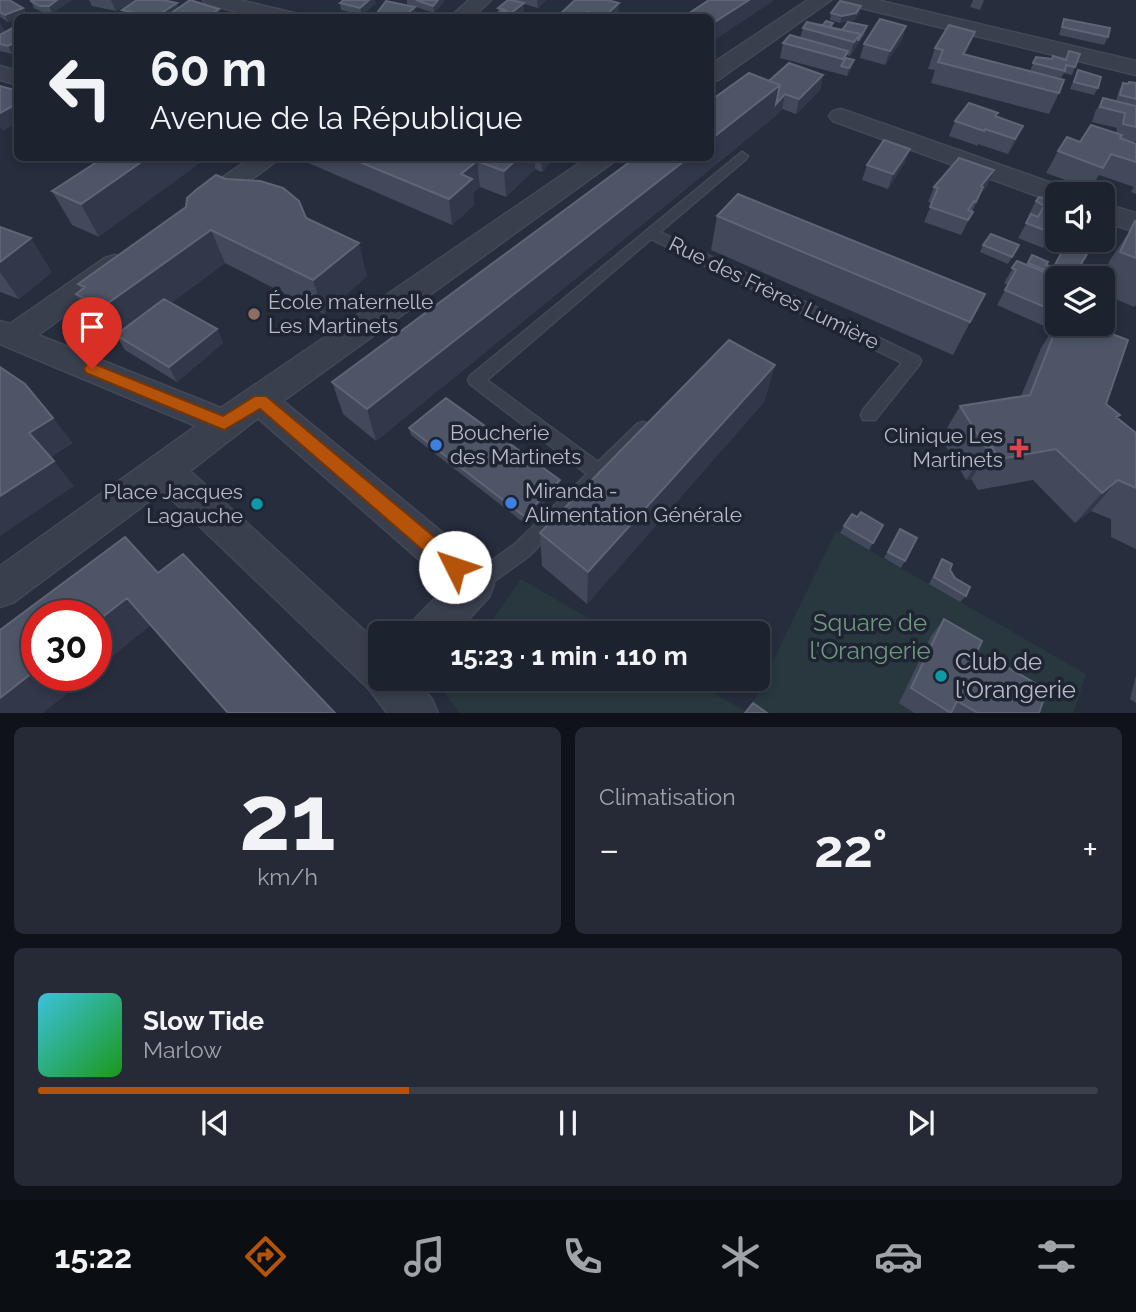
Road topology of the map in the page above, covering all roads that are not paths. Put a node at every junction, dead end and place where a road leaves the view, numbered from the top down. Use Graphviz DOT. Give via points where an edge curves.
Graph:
graph roads {
  1 [pos="213,0"];
  2 [pos="481,0"];
  3 [pos="821,0"];
  4 [pos="852,0"];
  5 [pos="274,14"];
  6 [pos="464,14"];
  7 [pos="1136,68"];
  8 [pos="714,72"];
  9 [pos="841,116"];
  10 [pos="742,156"];
  11 [pos="599,161"];
  12 [pos="259,164"];
  13 [pos="1045,190"];
  14 [pos="185,215"];
  15 [pos="1115,216"];
  16 [pos="1136,223"];
  17 [pos="650,233"];
  18 [pos="126,257"];
  19 [pos="6,334"];
  20 [pos="260,400"];
  21 [pos="869,415"];
  22 [pos="655,417"];
  23 [pos="224,423"];
  24 [pos="165,470"];
  25 [pos="598,472"];
  26 [pos="475,584"];
  27 [pos="0,589"];
  28 [pos="440,621"];
  29 [pos="368,662"];
  30 [pos="397,691"];
  31 [pos="417,713"];
  1 -- 5 [label="street"];
  2 -- 6 [label="street"];
  3 -- 8 [label="street"];
  4 -- 7 [label="street"];
  9 -- 13 [label="street"];
  10 -- 17 [label="lane"];
  11 -- 20 [label="street"];
  12 -- 14 [label="street"];
  15 -- 16 [label="street"];
  17 -- 21 [label="lane, Rue des Frères Lumière" via="914,361"];
  17 -- 25 [label="lane, Rue des Frères Lumière" via="476,380"];
  18 -- 19 [label="street"];
  19 -- 23 [label="street"];
  20 -- 23 [label="street"];
  20 -- 26 [label="street"];
  22 -- 25 [label="lane"];
  23 -- 24 [label="street"];
  24 -- 27 [label="street"];
  24 -- 29 [label="street"];
  25 -- 26 [label="lane" via="522,550"];
  26 -- 28 [label="street"];
  30 -- 31 [label="street"];
}
